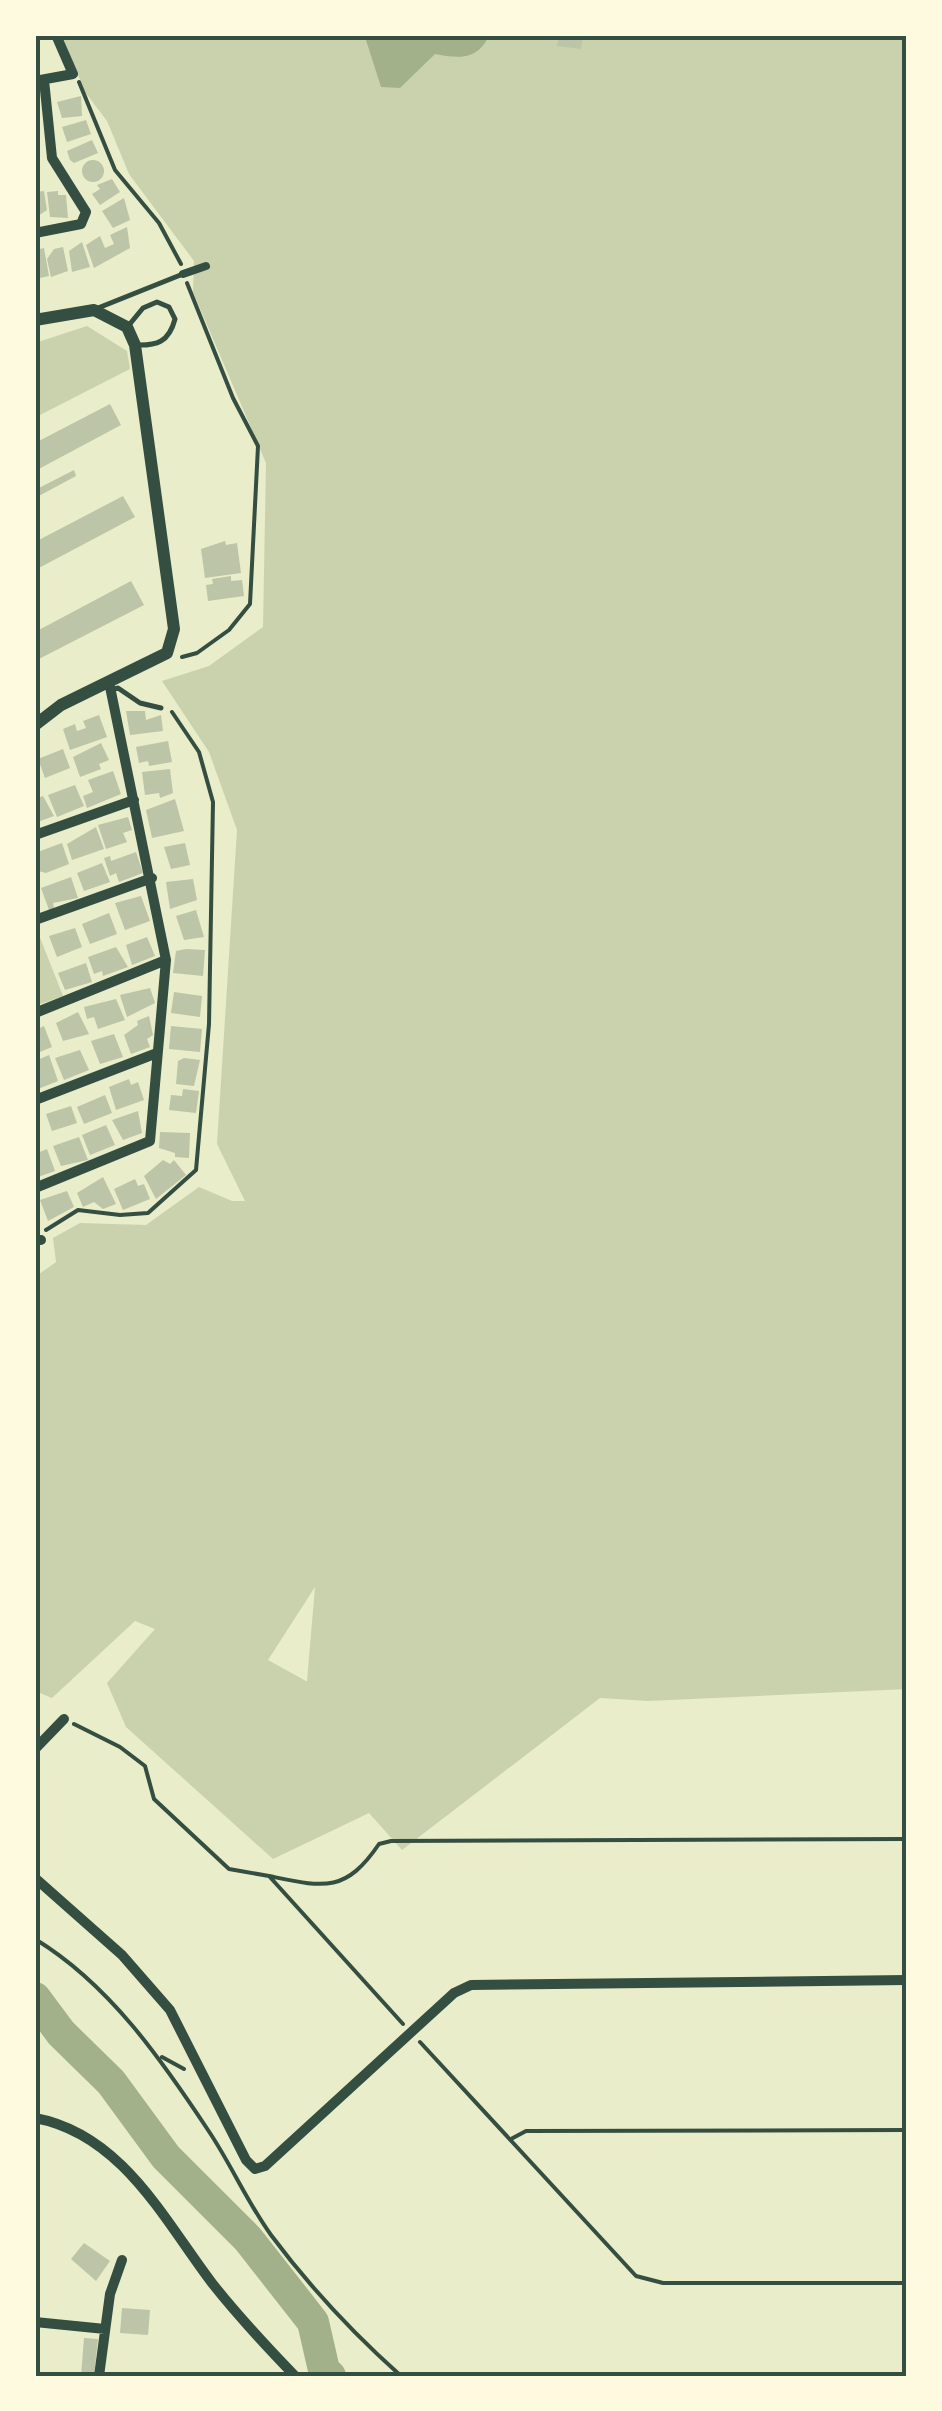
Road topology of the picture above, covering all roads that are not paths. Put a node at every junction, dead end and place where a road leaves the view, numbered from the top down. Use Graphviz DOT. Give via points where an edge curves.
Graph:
graph roads {
  1 [pos="56,35"];
  2 [pos="40,81"];
  3 [pos="35,233"];
  4 [pos="206,266"];
  5 [pos="184,274"];
  6 [pos="94,310"];
  7 [pos="35,320"];
  8 [pos="127,327"];
  9 [pos="135,346"];
  10 [pos="110,686"];
  11 [pos="161,708"];
  12 [pos="35,725"];
  13 [pos="134,800"];
  14 [pos="35,835"];
  15 [pos="152,878"];
  16 [pos="35,920"];
  17 [pos="166,960"];
  18 [pos="35,1013"];
  19 [pos="157,1053"];
  20 [pos="35,1100"];
  21 [pos="35,1188"];
  22 [pos="64,1719"];
  23 [pos="35,1748"];
  24 [pos="35,1878"];
  25 [pos="907,1980"];
  26 [pos="35,2118"];
  27 [pos="122,2260"];
  28 [pos="35,2322"];
  29 [pos="105,2329"];
  30 [pos="99,2376"];
  31 [pos="295,2376"];
  1 -- 2 [label="street" via="74,74"];
  2 -- 3 [label="street" via="52,158 86,212 81,224"];
  4 -- 5 [label="street"];
  5 -- 6 [label="lane"];
  6 -- 7 [label="street"];
  6 -- 8 [label="street"];
  8 -- 9 [label="street"];
  8 -- 9 [label="lane" via="157,302 175,319 162,341"];
  9 -- 10 [label="street" via="174,628 170,649"];
  10 -- 11 [label="lane"];
  10 -- 12 [label="street"];
  10 -- 13 [label="street"];
  13 -- 14 [label="street"];
  13 -- 15 [label="street"];
  15 -- 16 [label="street"];
  15 -- 17 [label="street"];
  17 -- 18 [label="street"];
  17 -- 19 [label="street"];
  19 -- 20 [label="street"];
  19 -- 21 [label="street" via="150,1141"];
  22 -- 23 [label="street"];
  24 -- 25 [label="street" via="122,1956 170,2010 256,2168 454,1993 484,1982"];
  26 -- 31 [label="street" via="87,2140 141,2184 210,2281"];
  27 -- 29 [label="street"];
  28 -- 29 [label="street"];
  29 -- 30 [label="street"];
}
